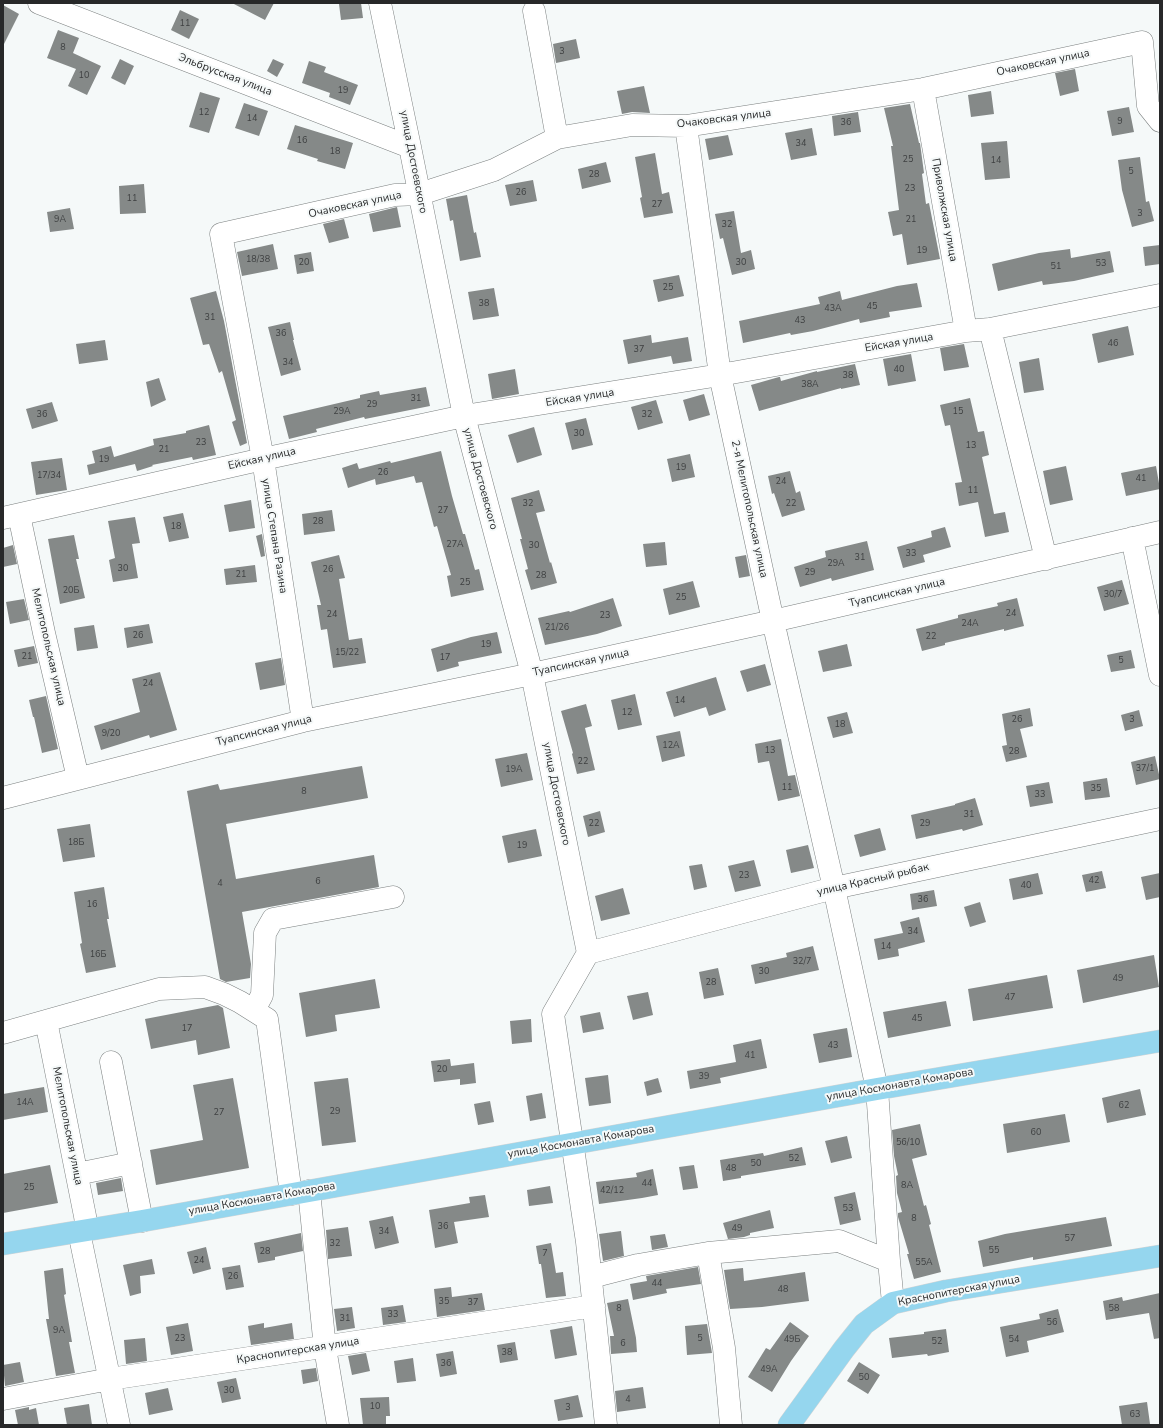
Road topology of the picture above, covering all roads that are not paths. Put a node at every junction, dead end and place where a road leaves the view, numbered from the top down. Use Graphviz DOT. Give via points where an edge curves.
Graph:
graph roads {
  1 [pos="39,3"];
  2 [pos="380,3"];
  3 [pos="534,11"];
  4 [pos="923,89"];
  5 [pos="1160,121"];
  6 [pos="686,126"];
  7 [pos="556,138"];
  8 [pos="410,147"];
  9 [pos="420,194"];
  10 [pos="221,234"];
  11 [pos="1160,295"];
  12 [pos="990,328"];
  13 [pos="966,331"];
  14 [pos="720,375"];
  15 [pos="464,416"];
  16 [pos="263,459"];
  17 [pos="11,517"];
  18 [pos="1160,532"];
  19 [pos="1132,538"];
  20 [pos="1046,559"];
  21 [pos="773,621"];
  22 [pos="532,674"];
  23 [pos="1160,675"];
  24 [pos="303,721"];
  25 [pos="78,778"];
  26 [pos="3,798"];
  27 [pos="1160,818"];
  28 [pos="834,888"];
  29 [pos="393,897"];
  30 [pos="588,953"];
  31 [pos="254,1010"];
  32 [pos="46,1021"];
  33 [pos="3,1033"];
  34 [pos="1160,1041"];
  35 [pos="111,1062"];
  36 [pos="877,1089"];
  37 [pos="573,1143"];
  38 [pos="131,1163"];
  39 [pos="77,1174"];
  40 [pos="300,1192"];
  41 [pos="142,1221"];
  42 [pos="83,1231"];
  43 [pos="3,1244"];
  44 [pos="708,1253"];
  45 [pos="1160,1256"];
  46 [pos="889,1261"];
  47 [pos="591,1277"];
  48 [pos="893,1303"];
  49 [pos="594,1306"];
  50 [pos="325,1348"];
  51 [pos="110,1379"];
  52 [pos="3,1399"];
  53 [pos="119,1425"];
  54 [pos="338,1425"];
  55 [pos="606,1425"];
  56 [pos="731,1425"];
  57 [pos="789,1425"];
  1 -- 8 [label="street, Эльбрусская улица"];
  2 -- 8 [label="street, улица Достоевского"];
  3 -- 7 [label="street"];
  4 -- 5 [label="street, Очаковская улица" via="1142,42 1148,106"];
  4 -- 6 [label="street, Очаковская улица"];
  4 -- 13 [label="street, Приволжская улица"];
  6 -- 7 [label="street, Очаковская улица" via="632,125"];
  6 -- 14 [label="street, 2-я Мелитопольская улица"];
  7 -- 9 [label="street, Очаковская улица" via="494,170"];
  8 -- 9 [label="street, улица Достоевского"];
  9 -- 10 [label="street, Очаковская улица" via="395,195"];
  9 -- 15 [label="street, улица Достоевского"];
  10 -- 16 [label="street, улица Степана Разина"];
  11 -- 12 [label="street, Ейская улица"];
  12 -- 13 [label="street, Ейская улица"];
  12 -- 20 [label="street"];
  13 -- 14 [label="street, Ейская улица"];
  14 -- 15 [label="street, Ейская улица"];
  14 -- 21 [label="street, 2-я Мелитопольская улица"];
  15 -- 16 [label="street, Ейская улица"];
  15 -- 22 [label="street, улица Достоевского"];
  16 -- 17 [label="street, Ейская улица"];
  16 -- 24 [label="street, улица Степана Разина"];
  17 -- 25 [label="street, Мелитопольская улица" via="44,633"];
  18 -- 19 [label="street, Туапсинская улица"];
  19 -- 20 [label="street, Туапсинская улица"];
  19 -- 23 [label="street"];
  20 -- 21 [label="street, Туапсинская улица"];
  21 -- 22 [label="street, Туапсинская улица"];
  21 -- 28 [label="street, 2-я Мелитопольская улица"];
  22 -- 24 [label="street, Туапсинская улица"];
  22 -- 30 [label="street, улица Достоевского"];
  24 -- 25 [label="street, Туапсинская улица"];
  25 -- 26 [label="street, Туапсинская улица"];
  27 -- 28 [label="street, улица Красный рыбак"];
  28 -- 30 [label="street, улица Красный рыбак"];
  28 -- 36 [label="street, 2-я Мелитопольская улица"];
  29 -- 31 [label="street" via="273,919 265,933 262,995"];
  30 -- 37 [label="street" via="553,1014"];
  31 -- 32 [label="street" via="205,987 159,989"];
  31 -- 40 [label="street" via="266,1019"];
  32 -- 33 [label="street"];
  32 -- 39 [label="street, Мелитопольская улица"];
  34 -- 36 [label="main road, улица Космонавта Комарова"];
  35 -- 38 [label="street"];
  36 -- 37 [label="main road, улица Космонавта Комарова"];
  36 -- 46 [label="street, 2-я Мелитопольская улица"];
  37 -- 40 [label="main road, улица Космонавта Комарова"];
  37 -- 47 [label="street"];
  38 -- 39 [label="street"];
  38 -- 41 [label="street"];
  39 -- 42 [label="street, Мелитопольская улица"];
  40 -- 41 [label="main road, улица Космонавта Комарова"];
  40 -- 50 [label="street"];
  41 -- 42 [label="main road, улица Космонавта Комарова"];
  42 -- 43 [label="main road, улица Космонавта Комарова"];
  42 -- 51 [label="street, Мелитопольская улица"];
  44 -- 46 [label="street" via="839,1241"];
  44 -- 47 [label="street" via="638,1265"];
  44 -- 56 [label="street" via="724,1348"];
  45 -- 48 [label="main road, Краснопитерская улица" via="946,1291"];
  46 -- 48 [label="street, 2-я Мелитопольская улица"];
  47 -- 49 [label="street"];
  48 -- 57 [label="main road, Краснопитерская улица" via="864,1324"];
  49 -- 50 [label="street, Краснопитерская улица"];
  49 -- 55 [label="street"];
  50 -- 51 [label="street, Краснопитерская улица"];
  50 -- 54 [label="street"];
  51 -- 52 [label="street, Краснопитерская улица"];
  51 -- 53 [label="street, Мелитопольская улица"];
}
